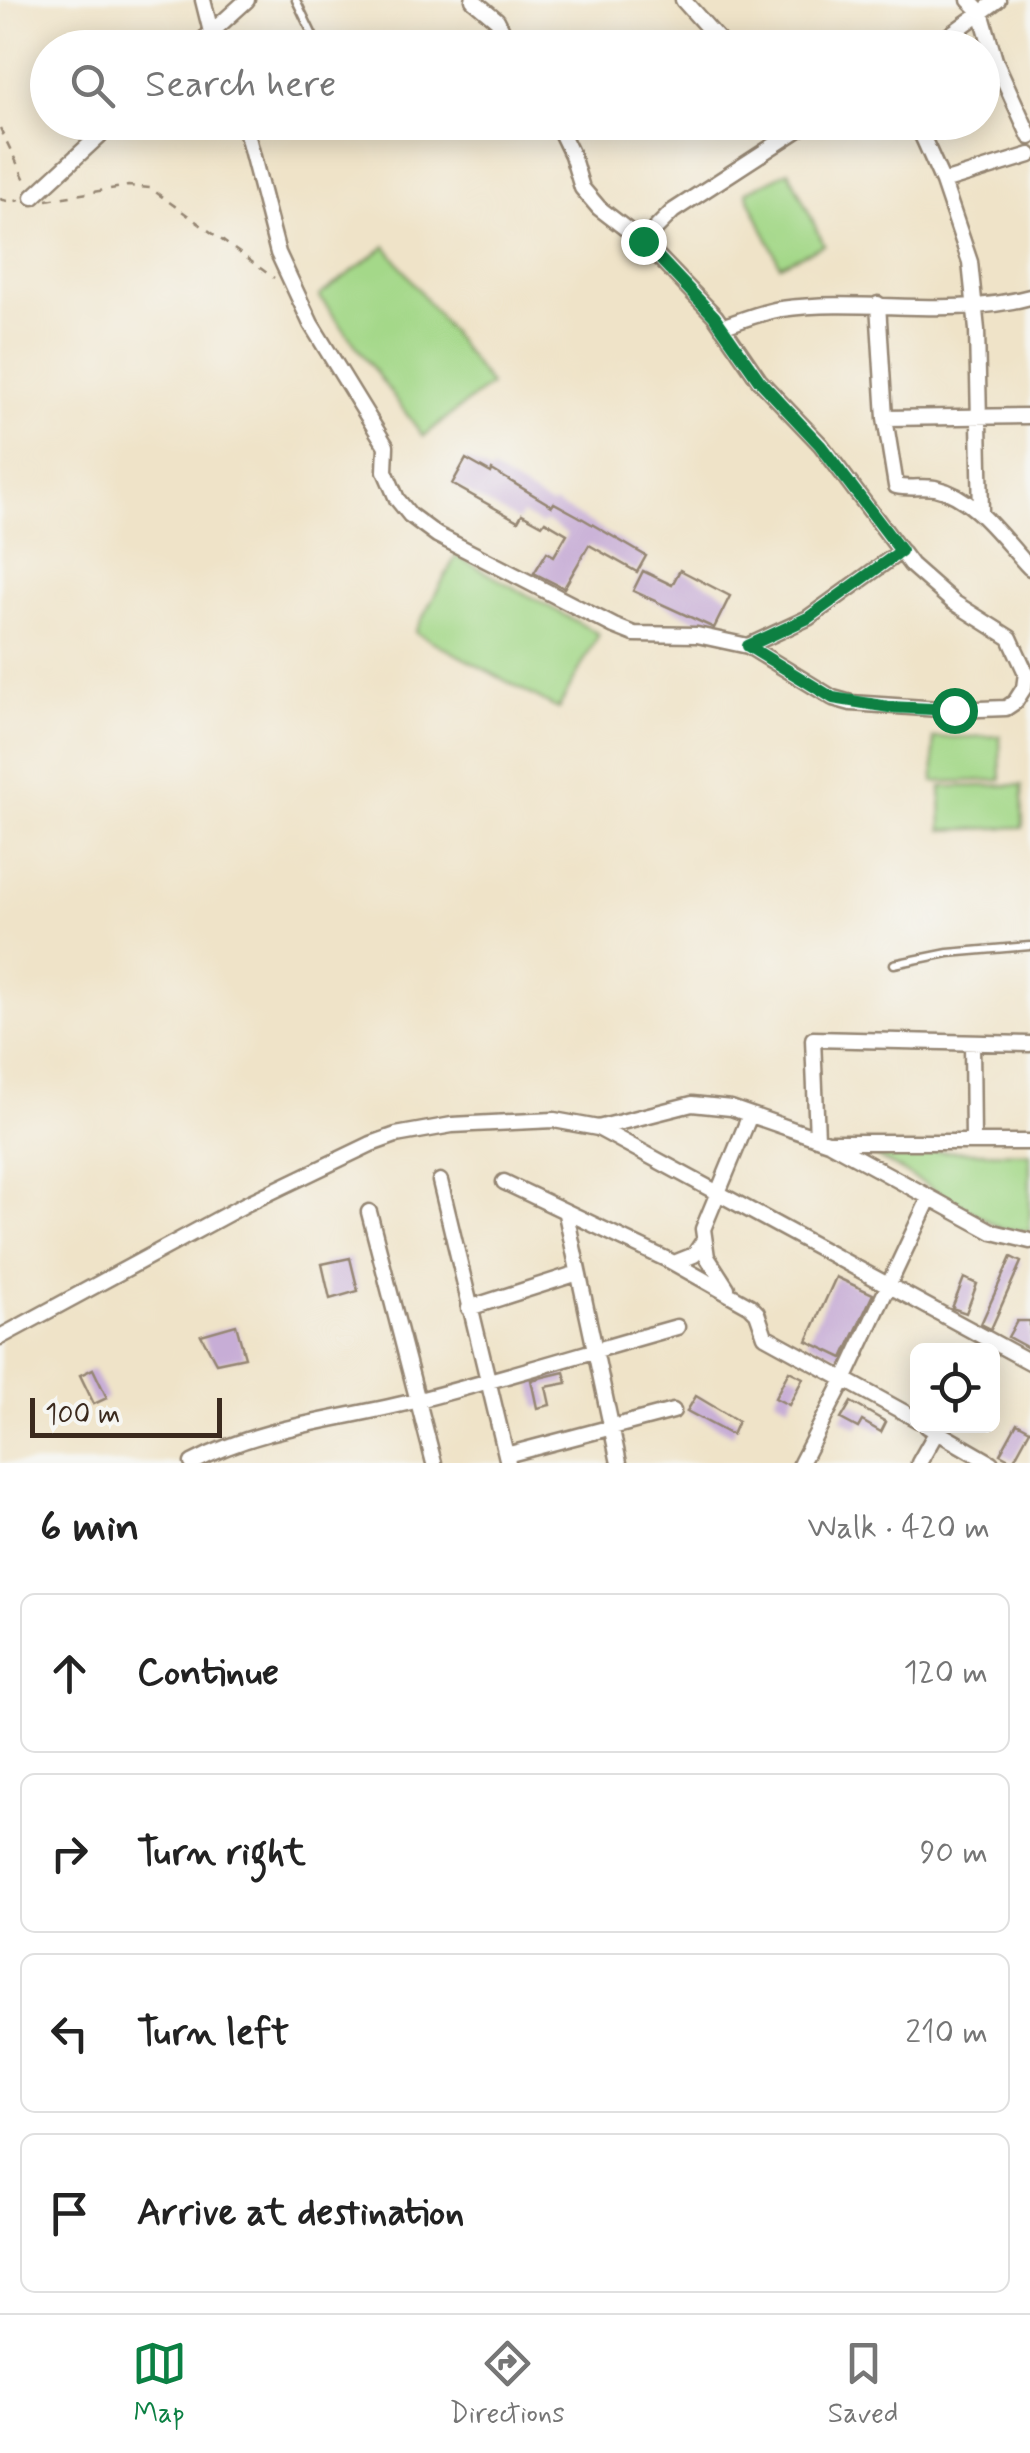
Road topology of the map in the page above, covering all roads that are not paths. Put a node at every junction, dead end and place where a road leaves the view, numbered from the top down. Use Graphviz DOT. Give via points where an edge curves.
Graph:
graph roads {
  1 [pos="203,0"];
  2 [pos="247,0"];
  3 [pos="296,0"];
  4 [pos="473,0"];
  5 [pos="683,0"];
  6 [pos="968,0"];
  7 [pos="998,0"];
  8 [pos="981,12"];
  9 [pos="210,30"];
  10 [pos="222,30"];
  11 [pos="310,30"];
  12 [pos="503,30"];
  13 [pos="710,30"];
  14 [pos="956,30"];
  15 [pos="986,30"];
  16 [pos="1000,71"];
  17 [pos="1030,137"];
  18 [pos="95,140"];
  19 [pos="249,140"];
  20 [pos="565,140"];
  21 [pos="785,140"];
  22 [pos="924,140"];
  23 [pos="1030,155"];
  24 [pos="943,182"];
  25 [pos="34,197"];
  26 [pos="643,241"];
  27 [pos="1030,297"];
  28 [pos="878,304"];
  29 [pos="975,306"];
  30 [pos="722,327"];
  31 [pos="981,416"];
  32 [pos="1030,416"];
  33 [pos="885,418"];
  34 [pos="981,513"];
  35 [pos="901,551"];
  36 [pos="1030,568"];
  37 [pos="748,646"];
  38 [pos="1030,946"];
  39 [pos="894,964"];
  40 [pos="972,1043"];
  41 [pos="1030,1044"];
  42 [pos="750,1114"];
  43 [pos="598,1128"];
  44 [pos="822,1140"];
  45 [pos="973,1142"];
  46 [pos="1030,1142"];
  47 [pos="440,1181"];
  48 [pos="504,1182"];
  49 [pos="716,1194"];
  50 [pos="929,1199"];
  51 [pos="369,1212"];
  52 [pos="566,1214"];
  53 [pos="704,1240"];
  54 [pos="1030,1242"];
  55 [pos="674,1263"];
  56 [pos="578,1273"];
  57 [pos="888,1286"];
  58 [pos="732,1295"];
  59 [pos="470,1308"];
  60 [pos="677,1327"];
  61 [pos="0,1337"];
  62 [pos="595,1350"];
  63 [pos="1030,1362"];
  64 [pos="845,1378"];
  65 [pos="488,1379"];
  66 [pos="420,1400"];
  67 [pos="672,1410"];
  68 [pos="910,1415"];
  69 [pos="611,1426"];
  70 [pos="930,1433"];
  71 [pos="941,1433"];
  72 [pos="507,1459"];
  73 [pos="192,1463"];
  74 [pos="434,1463"];
  75 [pos="619,1463"];
  76 [pos="801,1463"];
  77 [pos="919,1463"];
  78 [pos="992,1463"];
  1 -- 9 [label="street"];
  2 -- 10 [label="street"];
  3 -- 11 [label="lane"];
  4 -- 12 [label="street"];
  5 -- 13 [label="street"];
  6 -- 8 [label="street"];
  7 -- 8 [label="street"];
  8 -- 14 [label="street"];
  8 -- 15 [label="street"];
  16 -- 17 [label="street"];
  18 -- 25 [label="street"];
  19 -- 37 [label="street" via="278,254 386,446 385,472 410,515 634,634 697,635"];
  20 -- 26 [label="street" via="582,188"];
  21 -- 26 [label="street" via="673,210"];
  22 -- 24 [label="street"];
  23 -- 24 [label="street"];
  24 -- 29 [label="street" via="970,262"];
  26 -- 30 [label="street"];
  27 -- 29 [label="street"];
  28 -- 29 [label="street"];
  28 -- 30 [label="street" via="779,309"];
  28 -- 33 [label="street"];
  29 -- 31 [label="street"];
  30 -- 35 [label="street"];
  31 -- 32 [label="street"];
  31 -- 33 [label="street"];
  31 -- 34 [label="street"];
  33 -- 34 [label="street" via="896,486 938,488"];
  34 -- 36 [label="street"];
  35 -- 37 [label="street" via="808,618"];
  35 -- 37 [label="street" via="953,602 1010,638 1026,673 1015,702 954,710 852,702 833,698"];
  38 -- 39 [label="lane"];
  40 -- 41 [label="street"];
  40 -- 44 [label="street" via="812,1039"];
  40 -- 45 [label="street"];
  42 -- 43 [label="street" via="692,1104"];
  42 -- 44 [label="street"];
  42 -- 49 [label="street"];
  43 -- 49 [label="street"];
  43 -- 61 [label="street" via="554,1120 452,1126 371,1144"];
  44 -- 45 [label="street"];
  44 -- 50 [label="street"];
  45 -- 46 [label="street"];
  47 -- 59 [label="street"];
  48 -- 52 [label="street"];
  49 -- 53 [label="street"];
  49 -- 57 [label="street"];
  50 -- 54 [label="street" via="993,1232"];
  50 -- 57 [label="street"];
  51 -- 66 [label="street"];
  52 -- 55 [label="street"];
  52 -- 56 [label="street"];
  53 -- 55 [label="street" via="694,1254"];
  53 -- 58 [label="street" via="716,1275"];
  55 -- 58 [label="street"];
  56 -- 59 [label="street"];
  56 -- 62 [label="street"];
  57 -- 63 [label="street"];
  57 -- 64 [label="street"];
  58 -- 64 [label="street" via="757,1312 764,1336"];
  59 -- 65 [label="street"];
  60 -- 62 [label="street"];
  62 -- 65 [label="street"];
  62 -- 69 [label="street"];
  64 -- 68 [label="street"];
  64 -- 76 [label="street"];
  65 -- 66 [label="street"];
  65 -- 72 [label="street"];
  66 -- 73 [label="street" via="256,1434"];
  66 -- 74 [label="street"];
  67 -- 69 [label="street"];
  69 -- 72 [label="street"];
  69 -- 75 [label="street"];
  70 -- 77 [label="street"];
  71 -- 78 [label="street"];
}
